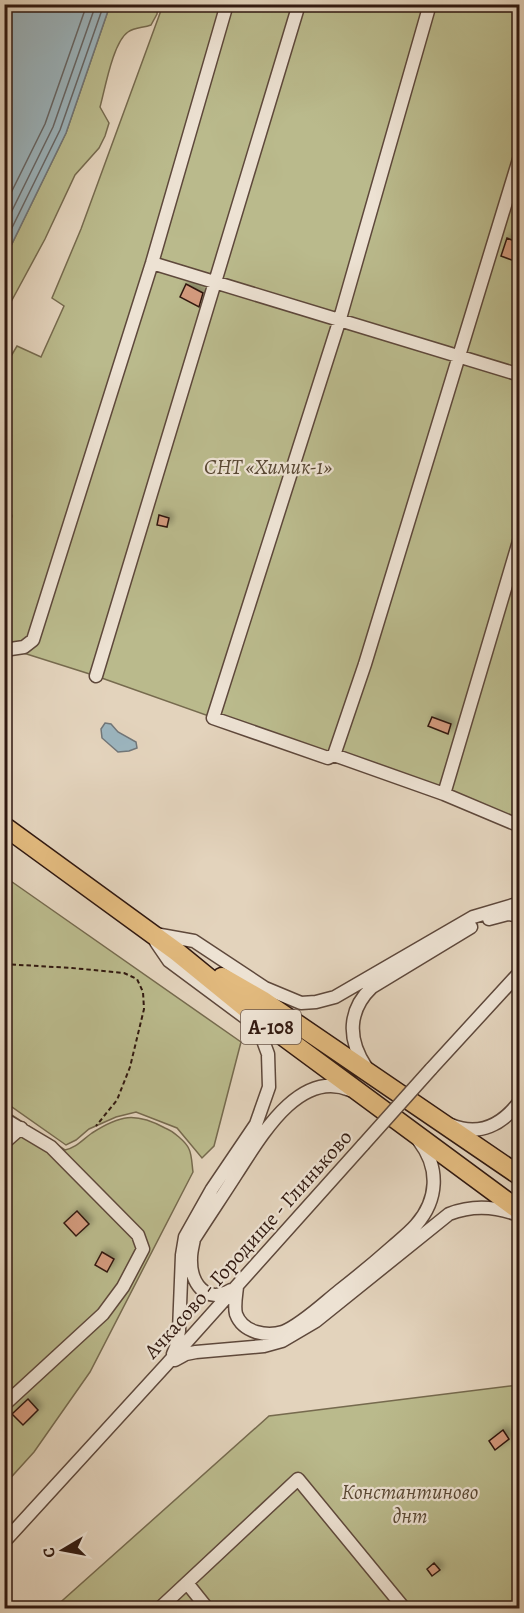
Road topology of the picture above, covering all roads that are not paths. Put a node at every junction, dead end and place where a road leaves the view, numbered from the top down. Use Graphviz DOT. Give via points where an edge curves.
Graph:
graph roads {
  1 [pos="227,4"];
  2 [pos="299,4"];
  3 [pos="430,4"];
  4 [pos="519,156"];
  5 [pos="152,263"];
  6 [pos="214,282"];
  7 [pos="339,321"];
  8 [pos="458,358"];
  9 [pos="519,375"];
  10 [pos="519,538"];
  11 [pos="4,650"];
  12 [pos="96,676"];
  13 [pos="334,755"];
  14 [pos="444,794"];
  15 [pos="4,826"];
  16 [pos="519,826"];
  17 [pos="519,903"];
  18 [pos="519,916"];
  19 [pos="150,933"];
  20 [pos="177,952"];
  21 [pos="519,972"];
  22 [pos="372,1075"];
  23 [pos="368,1098"];
  24 [pos="519,1101"];
  25 [pos="429,1115"];
  26 [pos="4,1119"];
  27 [pos="21,1128"];
  28 [pos="411,1132"];
  29 [pos="4,1143"];
  30 [pos="519,1176"];
  31 [pos="519,1214"];
  32 [pos="238,1286"];
  33 [pos="166,1365"];
  34 [pos="4,1405"];
  35 [pos="4,1542"];
  36 [pos="187,1584"];
  37 [pos="519,1606"];
  38 [pos="160,1608"];
  39 [pos="207,1608"];
  40 [pos="404,1608"];
  41 [pos="516,1608"];
  1 -- 5 [label="street"];
  2 -- 6 [label="street"];
  3 -- 7 [label="street"];
  4 -- 8 [label="street"];
  5 -- 6 [label="street"];
  5 -- 11 [label="street" via="33,640 24,647"];
  6 -- 7 [label="street"];
  6 -- 12 [label="street"];
  7 -- 8 [label="street"];
  7 -- 13 [label="street" via="213,718 328,758"];
  8 -- 9 [label="street"];
  8 -- 13 [label="street" via="366,664"];
  10 -- 14 [label="street"];
  13 -- 14 [label="street"];
  14 -- 16 [label="street"];
  15 -- 19 [label="highway, А-108"];
  17 -- 19 [label="street" via="472,917 335,997 316,1002 301,1003 265,988 194,940"];
  18 -- 22 [label="street" via="508,914 477,923 361,997 354,1011 354,1042"];
  19 -- 20 [label="highway, А-108"];
  19 -- 33 [label="street" via="169,961 258,1027 268,1054 269,1087 256,1124 185,1237 179,1331"];
  20 -- 22 [label="highway, А-108 / А-108" via="262,1000"];
  20 -- 23 [label="highway, А-108" via="253,1014"];
  21 -- 32 [label="street, Ачкасово - Городище - Глиньково, bridge"];
  22 -- 25 [label="highway, А-108"];
  23 -- 28 [label="highway, А-108"];
  23 -- 32 [label="street" via="330,1085 310,1091 296,1099 266,1130 194,1239 191,1260 201,1288 209,1295 222,1295"];
  24 -- 25 [label="street" via="496,1125 476,1130 459,1128"];
  25 -- 30 [label="highway, А-108"];
  26 -- 27 [label="street"];
  27 -- 29 [label="street"];
  27 -- 34 [label="street" via="51,1147 138,1235 143,1249 103,1314"];
  28 -- 31 [label="highway, А-108"];
  28 -- 32 [label="street" via="433,1165 435,1180 429,1202 416,1225 368,1269 298,1323 271,1334 261,1334 243,1325 236,1314"];
  31 -- 33 [label="street" via="465,1208 449,1214 296,1334 264,1346 186,1354"];
  32 -- 33 [label="street, Ачкасово - Городище - Глиньково"];
  33 -- 35 [label="street, Ачкасово - Городище - Глиньково"];
  36 -- 38 [label="street"];
  36 -- 39 [label="street"];
  36 -- 40 [label="street" via="298,1479"];
  37 -- 41 [label="street"];
}
